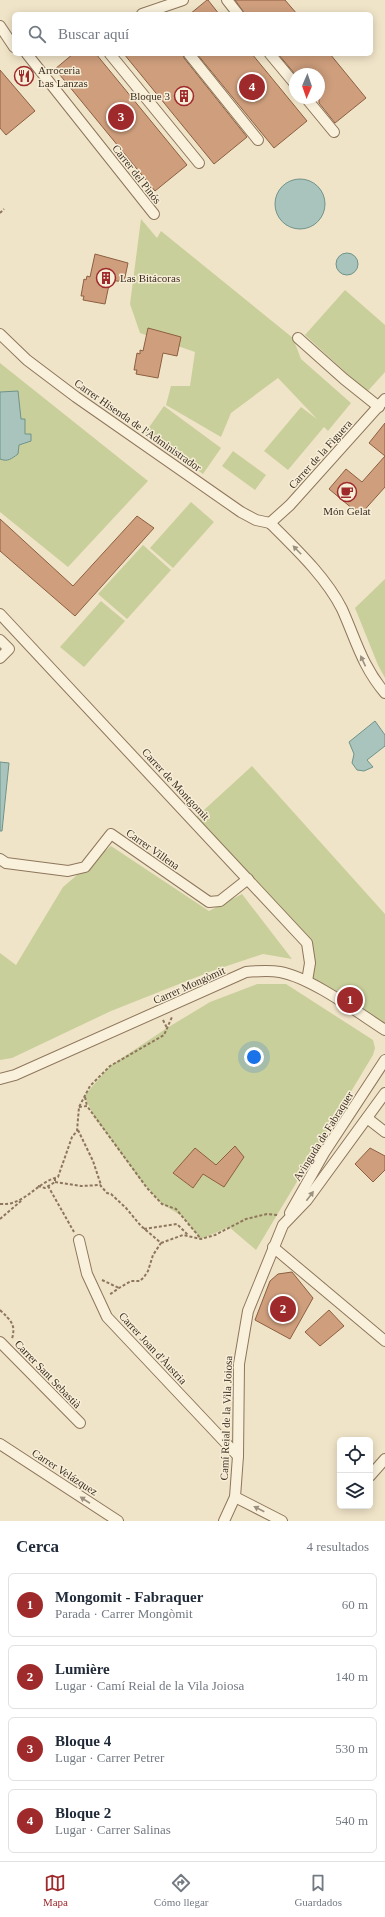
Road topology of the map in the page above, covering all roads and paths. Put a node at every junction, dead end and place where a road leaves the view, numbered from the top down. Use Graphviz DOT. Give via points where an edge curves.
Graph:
graph roads {
  1 [pos="183,0"];
  2 [pos="227,0"];
  3 [pos="155,12"];
  4 [pos="236,12"];
  5 [pos="0,26"];
  6 [pos="12,44"];
  7 [pos="29,56"];
  8 [pos="112,56"];
  9 [pos="191,56"];
  10 [pos="272,56"];
  11 [pos="289,77"];
  12 [pos="311,104"];
  13 [pos="334,132"];
  14 [pos="258,140"];
  15 [pos="199,163"];
  16 [pos="4,209"];
  17 [pos="0,213"];
  18 [pos="154,214"];
  19 [pos="0,334"];
  20 [pos="298,338"];
  21 [pos="382,403"];
  22 [pos="270,523"];
  23 [pos="0,614"];
  24 [pos="0,640"];
  25 [pos="0,658"];
  26 [pos="385,693"];
  27 [pos="0,859"];
  28 [pos="248,879"];
  29 [pos="307,981"];
  30 [pos="179,1003"];
  31 [pos="385,1030"];
  32 [pos="385,1060"];
  33 [pos="0,1079"];
  34 [pos="385,1093"];
  35 [pos="84,1096"];
  36 [pos="87,1106"];
  37 [pos="79,1107"];
  38 [pos="367,1118"];
  39 [pos="77,1129"];
  40 [pos="385,1132"];
  41 [pos="55,1178"];
  42 [pos="55,1182"];
  43 [pos="38,1186"];
  44 [pos="48,1186"];
  45 [pos="102,1186"];
  46 [pos="22,1200"];
  47 [pos="0,1204"];
  48 [pos="0,1219"];
  49 [pos="285,1221"];
  50 [pos="144,1229"];
  51 [pos="190,1236"];
  52 [pos="201,1239"];
  53 [pos="79,1240"];
  54 [pos="161,1243"];
  55 [pos="273,1247"];
  56 [pos="100,1303"];
  57 [pos="0,1310"];
  58 [pos="385,1341"];
  59 [pos="0,1342"];
  60 [pos="9,1352"];
  61 [pos="80,1424"];
  62 [pos="0,1444"];
  63 [pos="238,1456"];
  64 [pos="385,1459"];
  65 [pos="373,1473"];
  66 [pos="235,1497"];
  67 [pos="118,1521"];
  68 [pos="224,1521"];
  69 [pos="282,1521"];
  1 -- 3 [label="street"];
  2 -- 4 [label="street"];
  5 -- 6 [label="street"];
  7 -- 18 [label="street, Carrer del Pinós"];
  8 -- 15 [label="street"];
  9 -- 14 [label="street"];
  10 -- 11 [label="street"];
  12 -- 13 [label="street"];
  16 -- 17 [label="path"];
  19 -- 22 [label="street, Carrer Hisenda de l'Administrador" via="27,360 76,397 241,512 256,520"];
  20 -- 21 [label="street" via="344,379"];
  21 -- 22 [label="street, Carrer de la Figuera" via="290,505"];
  26 -- 22 [label="street, one-way" via="365,665 341,608 315,569"];
  23 -- 28 [label="street, Carrer de Montgomit"];
  24 -- 25 [label="street" via="9,649"];
  27 -- 28 [label="street, Carrer Villena" via="6,863 68,871 85,867 111,834 209,902 220,901"];
  28 -- 29 [label="street, Carrer de Montgomit" via="307,942 310,963"];
  29 -- 30 [label="street, Carrer Mongòmit" via="280,972 246,972"];
  29 -- 31 [label="street, Carrer Mongòmit"];
  30 -- 33 [label="street, Carrer Mongòmit" via="15,1075"];
  30 -- 35 [label="path" via="164,1035 110,1066"];
  32 -- 49 [label="street, Avinguda de Fabraquer" via="324,1153"];
  34 -- 38 [label="street, Camí Reial de la Vila Joiosa"];
  35 -- 36 [label="path"];
  35 -- 37 [label="path"];
  36 -- 37 [label="path"];
  36 -- 52 [label="path" via="148,1188 162,1204 176,1209"];
  37 -- 39 [label="path"];
  38 -- 40 [label="street"];
  49 -- 38 [label="street, Camí Reial de la Vila Joiosa, one-way" via="307,1200"];
  39 -- 41 [label="path" via="62,1161 61,1171"];
  39 -- 45 [label="path"];
  41 -- 42 [label="path"];
  41 -- 43 [label="path"];
  42 -- 44 [label="path"];
  42 -- 45 [label="path"];
  43 -- 44 [label="path"];
  43 -- 46 [label="path"];
  44 -- 53 [label="path"];
  45 -- 50 [label="path"];
  46 -- 47 [label="path"];
  46 -- 48 [label="path"];
  49 -- 52 [label="path" via="267,1214 246,1219 215,1236"];
  49 -- 55 [label="street, Camí Reial de la Vila Joiosa"];
  50 -- 51 [label="path" via="177,1224"];
  50 -- 54 [label="path"];
  51 -- 52 [label="path"];
  51 -- 54 [label="path" via="183,1235"];
  53 -- 56 [label="street, Carrer Joan d'Àustria" via="87,1274"];
  54 -- 56 [label="path" via="140,1281 131,1281"];
  55 -- 58 [label="street"];
  55 -- 63 [label="street, Camí Reial de la Vila Joiosa" via="248,1311 239,1364"];
  56 -- 63 [label="street, Carrer Joan d'Àustria" via="107,1317"];
  57 -- 60 [label="path" via="10,1320 14,1329"];
  59 -- 60 [label="street, Carrer Sant Sebastià"];
  60 -- 61 [label="street, Carrer Sant Sebastià"];
  67 -- 62 [label="street, Carrer Velázquez, one-way"];
  63 -- 66 [label="street, Camí Reial de la Vila Joiosa"];
  64 -- 65 [label="street"];
  66 -- 68 [label="street, Camí Reial de la Vila Joiosa"];
  69 -- 66 [label="street, one-way"];
}
